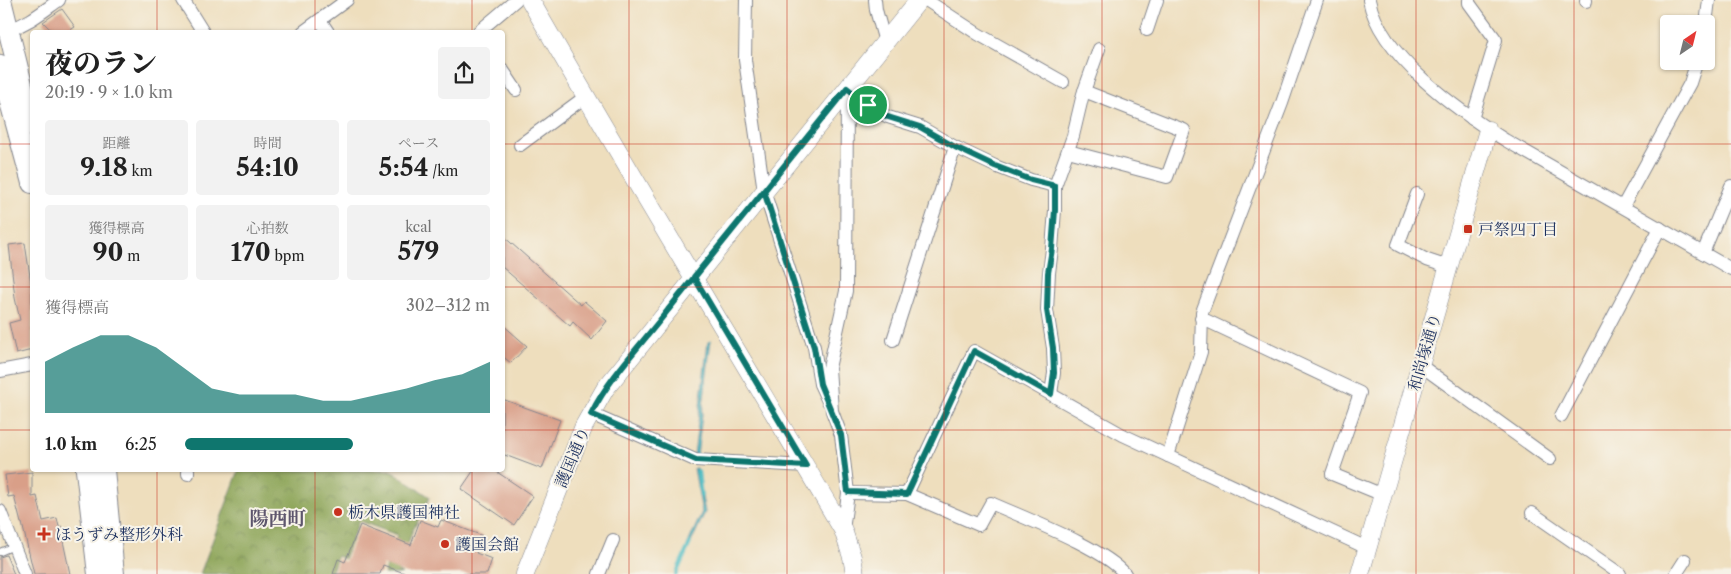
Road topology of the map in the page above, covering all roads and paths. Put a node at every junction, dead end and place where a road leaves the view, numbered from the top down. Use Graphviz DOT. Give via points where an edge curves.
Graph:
graph roads {
  1 [pos="1,0"];
  2 [pos="59,0"];
  3 [pos="183,0"];
  4 [pos="347,0"];
  5 [pos="516,0"];
  6 [pos="530,0"];
  7 [pos="746,0"];
  8 [pos="875,0"];
  9 [pos="918,0"];
  10 [pos="926,0"];
  11 [pos="1157,0"];
  12 [pos="1317,0"];
  13 [pos="1369,0"];
  14 [pos="1469,0"];
  15 [pos="1709,0"];
  16 [pos="1707,15"];
  17 [pos="320,20"];
  18 [pos="8,30"];
  19 [pos="202,30"];
  20 [pos="306,30"];
  21 [pos="327,30"];
  22 [pos="481,30"];
  23 [pos="1147,30"];
  24 [pos="885,42"];
  25 [pos="1100,49"];
  26 [pos="0,65"];
  27 [pos="1694,70"];
  28 [pos="505,73"];
  29 [pos="1063,82"];
  30 [pos="847,88"];
  31 [pos="516,90"];
  32 [pos="1084,91"];
  33 [pos="585,97"];
  34 [pos="30,117"];
  35 [pos="1472,119"];
  36 [pos="1488,130"];
  37 [pos="520,145"];
  38 [pos="955,147"];
  39 [pos="1068,151"];
  40 [pos="30,176"];
  41 [pos="1055,186"];
  42 [pos="1731,186"];
  43 [pos="764,191"];
  44 [pos="1417,194"];
  45 [pos="1623,206"];
  46 [pos="1660,228"];
  47 [pos="1704,253"];
  48 [pos="1448,267"];
  49 [pos="1731,269"];
  50 [pos="694,277"];
  51 [pos="1201,318"];
  52 [pos="893,340"];
  53 [pos="30,365"];
  54 [pos="1420,365"];
  55 [pos="0,371"];
  56 [pos="1051,394"];
  57 [pos="832,411"];
  58 [pos="591,414"];
  59 [pos="1561,416"];
  60 [pos="1168,456"];
  61 [pos="1550,459"];
  62 [pos="806,466"];
  63 [pos="86,472"];
  64 [pos="104,472"];
  65 [pos="848,492"];
  66 [pos="907,494"];
  67 [pos="1382,494"];
  68 [pos="0,511"];
  69 [pos="1532,513"];
  70 [pos="843,530"];
  71 [pos="614,540"];
  72 [pos="14,546"];
  73 [pos="1367,548"];
  74 [pos="0,552"];
  75 [pos="1685,560"];
  76 [pos="25,574"];
  77 [pos="98,574"];
  78 [pos="114,574"];
  79 [pos="525,574"];
  80 [pos="599,574"];
  81 [pos="855,574"];
  82 [pos="1124,574"];
  83 [pos="1360,574"];
  84 [pos="1620,574"];
  85 [pos="1676,574"];
  1 -- 18 [label="main road"];
  2 -- 18 [label="street" via="31,21"];
  3 -- 19 [label="street"];
  4 -- 17 [label="street"];
  5 -- 22 [label="street"];
  6 -- 33 [label="street"];
  7 -- 43 [label="street" via="745,60"];
  8 -- 24 [label="street"];
  9 -- 24 [label="street, 護国通り"];
  10 -- 29 [label="street"];
  11 -- 23 [label="street"];
  12 -- 51 [label="street" via="1295,68"];
  13 -- 35 [label="street" via="1374,18 1396,51 1423,79"];
  14 -- 35 [label="street" via="1496,40"];
  15 -- 16 [label="street"];
  17 -- 20 [label="street"];
  17 -- 21 [label="street"];
  18 -- 34 [label="main road"];
  24 -- 30 [label="street, 護国通り"];
  25 -- 32 [label="street"];
  26 -- 40 [label="main road"];
  27 -- 45 [label="street"];
  28 -- 31 [label="street"];
  30 -- 38 [label="street" via="888,117 920,127"];
  30 -- 43 [label="street, 護国通り"];
  30 -- 57 [label="street" via="846,291 829,368"];
  32 -- 39 [label="street"];
  32 -- 39 [label="street" via="1184,130 1167,177"];
  33 -- 37 [label="street"];
  33 -- 50 [label="street"];
  35 -- 36 [label="street"];
  36 -- 45 [label="street"];
  36 -- 48 [label="street, 和尚塚通り"];
  38 -- 41 [label="street" via="995,166"];
  38 -- 52 [label="street"];
  39 -- 41 [label="street"];
  41 -- 56 [label="street" via="1047,310 1053,348"];
  42 -- 47 [label="street"];
  43 -- 50 [label="street, 護国通り"];
  43 -- 57 [label="street" via="814,347 820,384"];
  44 -- 48 [label="street" via="1398,245"];
  45 -- 46 [label="street"];
  46 -- 47 [label="street"];
  46 -- 59 [label="street"];
  47 -- 49 [label="street"];
  48 -- 54 [label="street, 和尚塚通り"];
  50 -- 58 [label="street, 護国通り" via="605,389"];
  50 -- 62 [label="street"];
  51 -- 60 [label="street" via="1201,352"];
  51 -- 67 [label="street" via="1360,393 1332,474"];
  53 -- 55 [label="street"];
  54 -- 61 [label="street"];
  54 -- 67 [label="street, 和尚塚通り"];
  56 -- 60 [label="street" via="1123,435"];
  56 -- 66 [label="street" via="974,351"];
  57 -- 65 [label="street" via="841,435"];
  58 -- 62 [label="street" via="696,460"];
  58 -- 79 [label="street, 護国通り"];
  60 -- 73 [label="street"];
  62 -- 70 [label="street"];
  63 -- 77 [label="main road"];
  64 -- 78 [label="main road"];
  65 -- 66 [label="street"];
  65 -- 70 [label="street"];
  66 -- 82 [label="street" via="979,525 991,503 1091,550"];
  67 -- 73 [label="street, 和尚塚通り"];
  68 -- 72 [label="street"];
  69 -- 84 [label="street"];
  70 -- 81 [label="street"];
  71 -- 80 [label="street"];
  72 -- 74 [label="lane"];
  72 -- 76 [label="street"];
  73 -- 83 [label="street, 和尚塚通り"];
  75 -- 85 [label="street"];
}
